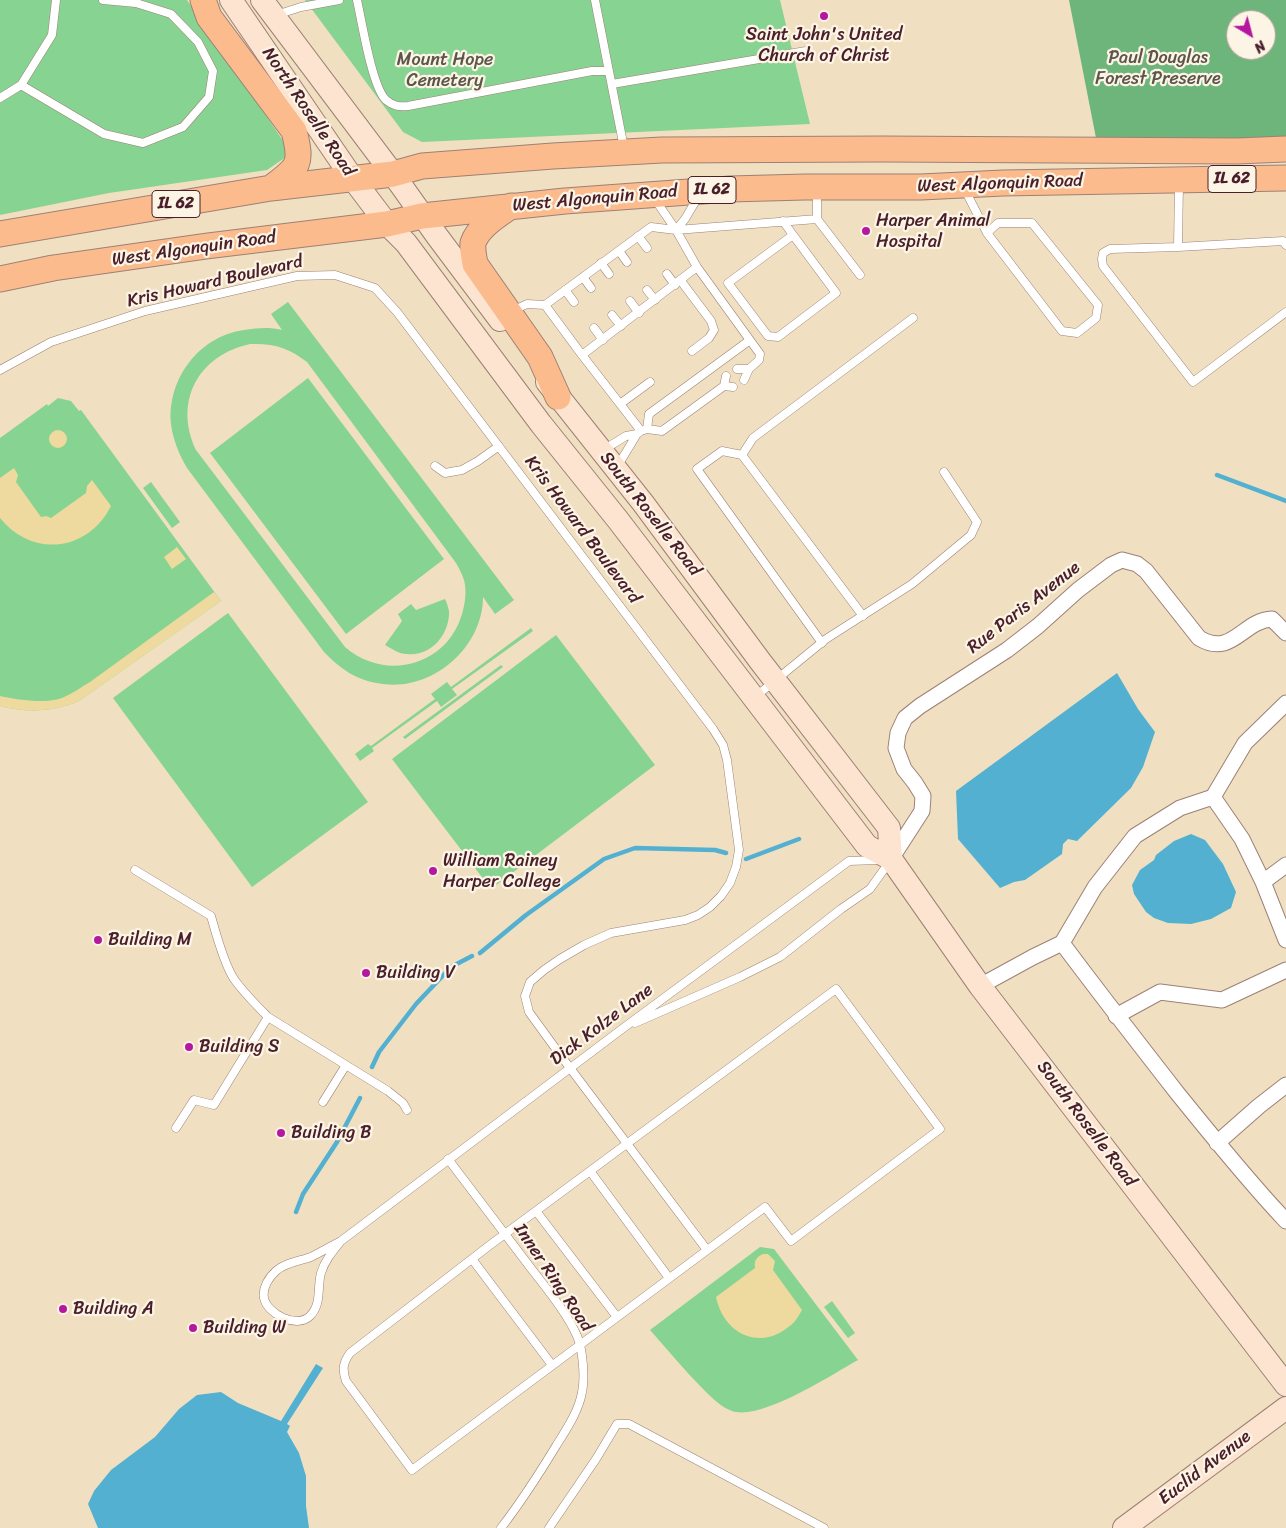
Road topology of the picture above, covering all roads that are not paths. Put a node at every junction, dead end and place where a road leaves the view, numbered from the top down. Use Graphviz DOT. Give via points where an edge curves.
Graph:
graph roads {
  1 [pos="56,0"];
  2 [pos="103,0"];
  3 [pos="203,0"];
  4 [pos="231,0"];
  5 [pos="338,0"];
  6 [pos="357,0"];
  7 [pos="595,0"];
  8 [pos="268,8"];
  9 [pos="806,52"];
  10 [pos="609,71"];
  11 [pos="21,84"];
  12 [pos="612,84"];
  13 [pos="0,98"];
  14 [pos="1286,149"];
  15 [pos="624,152"];
  16 [pos="393,174"];
  17 [pos="1286,178"];
  18 [pos="354,179"];
  19 [pos="1179,179"];
  20 [pos="962,184"];
  21 [pos="817,187"];
  22 [pos="271,188"];
  23 [pos="702,191"];
  24 [pos="651,194"];
  25 [pos="511,206"];
  26 [pos="422,216"];
  27 [pos="817,219"];
  28 [pos="783,221"];
  29 [pos="387,224"];
  30 [pos="676,230"];
  31 [pos="987,232"];
  32 [pos="0,234"];
  33 [pos="793,235"];
  34 [pos="638,236"];
  35 [pos="1286,246"];
  36 [pos="1178,247"];
  37 [pos="647,248"];
  38 [pos="619,251"];
  39 [pos="627,262"];
  40 [pos="601,264"];
  41 [pos="697,267"];
  42 [pos="609,274"];
  43 [pos="667,274"];
  44 [pos="860,275"];
  45 [pos="583,277"];
  46 [pos="0,279"];
  47 [pos="678,283"];
  48 [pos="591,288"];
  49 [pos="565,290"];
  50 [pos="647,290"];
  51 [pos="655,300"];
  52 [pos="630,301"];
  53 [pos="574,302"];
  54 [pos="545,305"];
  55 [pos="639,312"];
  56 [pos="1286,312"];
  57 [pos="508,313"];
  58 [pos="612,314"];
  59 [pos="913,318"];
  60 [pos="621,326"];
  61 [pos="594,328"];
  62 [pos="603,340"];
  63 [pos="750,340"];
  64 [pos="692,351"];
  65 [pos="582,355"];
  66 [pos="737,369"];
  67 [pos="749,369"];
  68 [pos="0,370"];
  69 [pos="726,376"];
  70 [pos="744,380"];
  71 [pos="650,382"];
  72 [pos="724,386"];
  73 [pos="733,387"];
  74 [pos="558,397"];
  75 [pos="620,404"];
  76 [pos="642,432"];
  77 [pos="499,446"];
  78 [pos="602,451"];
  79 [pos="742,455"];
  80 [pos="435,466"];
  81 [pos="616,468"];
  82 [pos="944,472"];
  83 [pos="863,616"];
  84 [pos="1286,633"];
  85 [pos="822,643"];
  86 [pos="776,680"];
  87 [pos="754,698"];
  88 [pos="1286,703"];
  89 [pos="1213,797"];
  90 [pos="891,859"];
  91 [pos="1286,865"];
  92 [pos="135,870"];
  93 [pos="1263,882"];
  94 [pos="1286,940"];
  95 [pos="1062,943"];
  96 [pos="1286,970"];
  97 [pos="980,986"];
  98 [pos="1116,1016"];
  99 [pos="268,1017"];
  100 [pos="622,1029"];
  101 [pos="346,1065"];
  102 [pos="570,1068"];
  103 [pos="1286,1085"];
  104 [pos="323,1102"];
  105 [pos="407,1110"];
  106 [pos="176,1128"];
  107 [pos="1217,1143"];
  108 [pos="627,1144"];
  109 [pos="448,1159"];
  110 [pos="590,1171"];
  111 [pos="536,1211"];
  112 [pos="1286,1221"];
  113 [pos="505,1234"];
  114 [pos="341,1241"];
  115 [pos="707,1250"];
  116 [pos="472,1259"];
  117 [pos="669,1278"];
  118 [pos="617,1318"];
  119 [pos="580,1345"];
  120 [pos="552,1365"];
  121 [pos="1286,1385"];
  122 [pos="1286,1408"];
  123 [pos="814,1526"];
  124 [pos="501,1528"];
  125 [pos="549,1528"];
  126 [pos="824,1528"];
  127 [pos="1124,1528"];
  1 -- 11 [label="lane" via="52,35"];
  2 -- 11 [label="lane" via="136,3 171,14 198,42 213,71 209,97 183,127 143,143 104,134"];
  3 -- 22 [label="main road" via="209,17 294,130 297,164"];
  4 -- 18 [label="main road, North Roselle Road"];
  5 -- 8 [label="lane" via="301,7"];
  6 -- 10 [label="lane" via="376,84 385,99 399,107"];
  7 -- 10 [label="lane"];
  8 -- 16 [label="main road, North Roselle Road"];
  9 -- 12 [label="lane"];
  10 -- 12 [label="lane"];
  11 -- 13 [label="lane"];
  12 -- 15 [label="lane"];
  14 -- 15 [label="main road, West Algonquin Road / IL 62"];
  15 -- 16 [label="main road, West Algonquin Road / IL 62" via="422,166"];
  16 -- 18 [label="main road, West Algonquin Road / IL 62"];
  16 -- 26 [label="main road, South Roselle Road"];
  17 -- 19 [label="main road, West Algonquin Road / IL 62"];
  18 -- 22 [label="main road, West Algonquin Road / IL 62"];
  18 -- 29 [label="main road, North Roselle Road"];
  19 -- 20 [label="main road, West Algonquin Road / IL 62"];
  19 -- 36 [label="lane"];
  20 -- 21 [label="main road, West Algonquin Road / IL 62"];
  20 -- 31 [label="lane"];
  21 -- 23 [label="main road, West Algonquin Road / IL 62"];
  21 -- 27 [label="lane"];
  22 -- 32 [label="main road, West Algonquin Road / IL 62"];
  23 -- 24 [label="main road, West Algonquin Road / IL 62"];
  23 -- 30 [label="lane"];
  24 -- 25 [label="main road, West Algonquin Road / IL 62"];
  24 -- 30 [label="lane"];
  25 -- 26 [label="main road, West Algonquin Road / IL 62"];
  25 -- 57 [label="main road" via="479,232 473,243 475,264"];
  26 -- 29 [label="main road, West Algonquin Road / IL 62"];
  26 -- 74 [label="main road, South Roselle Road"];
  27 -- 28 [label="lane"];
  27 -- 44 [label="lane"];
  28 -- 30 [label="lane"];
  28 -- 33 [label="lane"];
  29 -- 46 [label="main road, West Algonquin Road / IL 62" via="53,268"];
  29 -- 87 [label="main road, South Roselle Road" via="406,243 540,424"];
  30 -- 34 [label="lane" via="651,227"];
  30 -- 41 [label="lane"];
  31 -- 31 [label="lane" via="1062,331 1076,333 1096,318 1098,305 1032,223 998,222"];
  33 -- 33 [label="lane" via="728,283 768,336 778,337 836,294"];
  34 -- 37 [label="lane"];
  34 -- 38 [label="lane"];
  35 -- 36 [label="lane" via="1283,241"];
  36 -- 56 [label="lane" via="1110,248 1103,253 1102,260 1103,266 1193,382"];
  38 -- 39 [label="lane"];
  38 -- 40 [label="lane"];
  40 -- 42 [label="lane"];
  40 -- 45 [label="lane"];
  41 -- 47 [label="lane"];
  41 -- 63 [label="lane"];
  43 -- 47 [label="lane"];
  45 -- 48 [label="lane"];
  45 -- 49 [label="lane"];
  47 -- 51 [label="lane"];
  47 -- 64 [label="lane" via="711,321 714,330"];
  49 -- 53 [label="lane"];
  49 -- 54 [label="lane"];
  50 -- 51 [label="lane"];
  51 -- 55 [label="lane"];
  52 -- 55 [label="lane"];
  54 -- 57 [label="lane" via="527,304"];
  54 -- 65 [label="lane"];
  55 -- 60 [label="lane"];
  57 -- 74 [label="main road" via="540,357"];
  58 -- 60 [label="lane"];
  59 -- 79 [label="lane" via="753,438"];
  60 -- 62 [label="lane"];
  61 -- 62 [label="lane"];
  62 -- 65 [label="lane"];
  63 -- 67 [label="lane" via="760,354 759,360"];
  63 -- 76 [label="lane" via="649,414"];
  65 -- 75 [label="lane"];
  66 -- 67 [label="lane"];
  67 -- 70 [label="lane"];
  68 -- 77 [label="lane, Kris Howard Boulevard" via="51,342 145,311 297,276 335,275 375,288"];
  69 -- 72 [label="lane"];
  71 -- 75 [label="lane"];
  72 -- 73 [label="lane"];
  72 -- 76 [label="lane" via="662,432"];
  74 -- 78 [label="main road, South Roselle Road"];
  75 -- 76 [label="lane"];
  76 -- 78 [label="lane" via="626,436"];
  76 -- 81 [label="lane"];
  77 -- 80 [label="lane" via="462,470 446,473"];
  77 -- 102 [label="lane, Kris Howard Boulevard" via="723,745 739,850 730,883 721,896 698,915 611,933 560,959 530,982 525,996 529,1012"];
  78 -- 81 [label="main road, South Roselle Road"];
  79 -- 83 [label="lane"];
  79 -- 85 [label="lane" via="722,450 697,469"];
  81 -- 86 [label="main road, South Roselle Road"];
  82 -- 83 [label="lane" via="977,522 971,535 912,584"];
  83 -- 85 [label="lane"];
  84 -- 90 [label="street, Rue Paris Avenue" via="1272,619 1264,619 1226,643 1207,643 1198,638 1146,571 1137,564 1122,560 1110,565 1007,650 905,718 896,748 904,769 923,796 922,811"];
  85 -- 86 [label="lane"];
  86 -- 87 [label="lane"];
  86 -- 90 [label="main road, South Roselle Road" via="889,828"];
  87 -- 90 [label="main road, South Roselle Road" via="867,846"];
  88 -- 89 [label="street" via="1245,743"];
  89 -- 93 [label="street" via="1242,840"];
  89 -- 95 [label="street" via="1180,808 1135,836 1095,887"];
  90 -- 97 [label="main road, South Roselle Road"];
  90 -- 100 [label="lane" via="870,889 780,957"];
  90 -- 100 [label="lane, Dick Kolze Lane" via="849,861"];
  91 -- 93 [label="street"];
  92 -- 99 [label="lane" via="211,916 233,978"];
  93 -- 94 [label="street"];
  95 -- 97 [label="street"];
  95 -- 98 [label="street"];
  96 -- 98 [label="street" via="1222,1000 1160,992"];
  97 -- 121 [label="main road, South Roselle Road"];
  98 -- 107 [label="street"];
  99 -- 101 [label="lane"];
  99 -- 106 [label="lane" via="214,1105 194,1100"];
  100 -- 102 [label="lane, Dick Kolze Lane"];
  101 -- 104 [label="lane"];
  101 -- 105 [label="lane" via="388,1091"];
  102 -- 108 [label="lane, Kris Howard Boulevard"];
  102 -- 109 [label="lane, Dick Kolze Lane"];
  103 -- 107 [label="street"];
  107 -- 112 [label="street"];
  108 -- 110 [label="lane"];
  108 -- 115 [label="lane, Kris Howard Boulevard"];
  108 -- 115 [label="lane" via="836,988 940,1129 791,1241 765,1207"];
  109 -- 113 [label="lane, Inner Ring Road"];
  109 -- 114 [label="lane, Dick Kolze Lane"];
  110 -- 111 [label="lane"];
  110 -- 117 [label="lane"];
  111 -- 113 [label="lane"];
  111 -- 118 [label="lane"];
  113 -- 116 [label="lane"];
  113 -- 119 [label="lane, Inner Ring Road" via="546,1288"];
  114 -- 114 [label="lane" via="275,1271 264,1287 264,1298 269,1307 285,1319 302,1321 310,1316 316,1308 326,1260"];
  115 -- 117 [label="lane"];
  116 -- 120 [label="lane"];
  116 -- 120 [label="lane" via="344,1362 342,1371 346,1380 412,1470"];
  117 -- 118 [label="lane"];
  118 -- 119 [label="lane"];
  119 -- 120 [label="lane"];
  119 -- 124 [label="lane, Inner Ring Road" via="583,1392 577,1408 548,1460"];
  122 -- 127 [label="main road, Euclid Avenue"];
  123 -- 125 [label="lane" via="629,1424 617,1424"];
  123 -- 126 [label="lane"];
}
